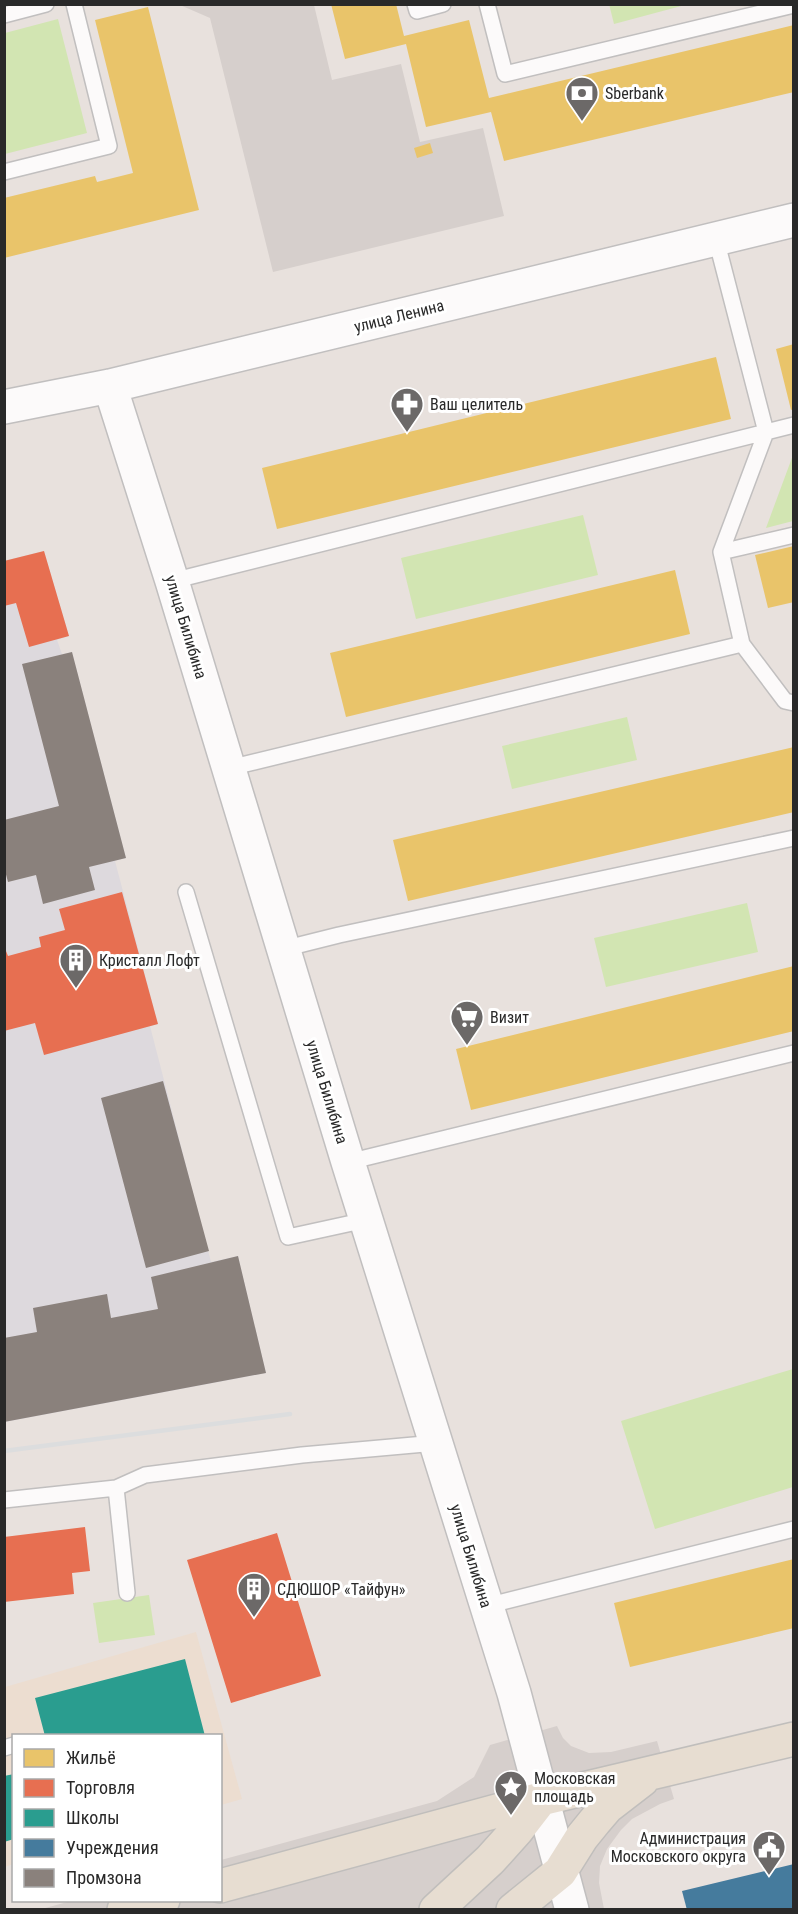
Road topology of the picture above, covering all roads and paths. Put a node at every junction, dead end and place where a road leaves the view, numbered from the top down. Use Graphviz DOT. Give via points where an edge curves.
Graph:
graph roads {
  1 [pos="45,4"];
  2 [pos="74,4"];
  3 [pos="416,4"];
  4 [pos="443,4"];
  5 [pos="487,4"];
  6 [pos="794,5"];
  7 [pos="4,15"];
  8 [pos="4,172"];
  9 [pos="794,220"];
  10 [pos="716,238"];
  11 [pos="110,386"];
  12 [pos="4,407"];
  13 [pos="794,425"];
  14 [pos="766,432"];
  15 [pos="794,535"];
  16 [pos="722,552"];
  17 [pos="172,581"];
  18 [pos="742,644"];
  19 [pos="794,703"];
  20 [pos="229,768"];
  21 [pos="794,838"];
  22 [pos="186,892"];
  23 [pos="284,948"];
  24 [pos="794,1053"];
  25 [pos="348,1162"];
  26 [pos="366,1220"];
  27 [pos="436,1443"];
  28 [pos="116,1488"];
  29 [pos="4,1500"];
  30 [pos="794,1529"];
  31 [pos="127,1593"];
  32 [pos="486,1606"];
  33 [pos="794,1739"];
  34 [pos="651,1773"];
  35 [pos="541,1799"];
  36 [pos="560,1872"];
  37 [pos="222,1885"];
  38 [pos="155,1902"];
  39 [pos="124,1910"];
  40 [pos="436,1910"];
  41 [pos="513,1910"];
  42 [pos="572,1910"];
  1 -- 7 [label="lane"];
  2 -- 8 [label="lane" via="109,146"];
  3 -- 4 [label="lane" via="417,11"];
  5 -- 6 [label="lane" via="505,74"];
  9 -- 10 [label="main road, улица Ленина"];
  10 -- 11 [label="main road, улица Ленина"];
  10 -- 14 [label="lane"];
  11 -- 12 [label="main road, улица Ленина"];
  11 -- 17 [label="main road, улица Билибина"];
  13 -- 14 [label="lane"];
  14 -- 16 [label="lane"];
  14 -- 17 [label="lane"];
  15 -- 16 [label="lane"];
  16 -- 18 [label="lane"];
  17 -- 20 [label="main road, улица Билибина"];
  18 -- 19 [label="lane" via="785,701"];
  18 -- 20 [label="lane"];
  20 -- 23 [label="main road, улица Билибина"];
  21 -- 23 [label="lane"];
  22 -- 26 [label="lane" via="288,1237"];
  23 -- 25 [label="main road, улица Билибина"];
  24 -- 25 [label="lane"];
  25 -- 26 [label="main road, улица Билибина"];
  26 -- 27 [label="main road, улица Билибина"];
  27 -- 28 [label="lane" via="302,1455 219,1472 145,1474"];
  27 -- 32 [label="main road, улица Билибина"];
  28 -- 29 [label="lane"];
  28 -- 31 [label="lane"];
  30 -- 32 [label="lane"];
  32 -- 35 [label="main road, улица Билибина"];
  33 -- 34 [label="main road"];
  34 -- 35 [label="main road"];
  34 -- 36 [label="main road" via="607,1808"];
  35 -- 36 [label="main road"];
  35 -- 37 [label="main road"];
  35 -- 40 [label="main road" via="490,1860"];
  36 -- 41 [label="main road"];
  36 -- 42 [label="main road"];
  38 -- 39 [label="main road"];
}
